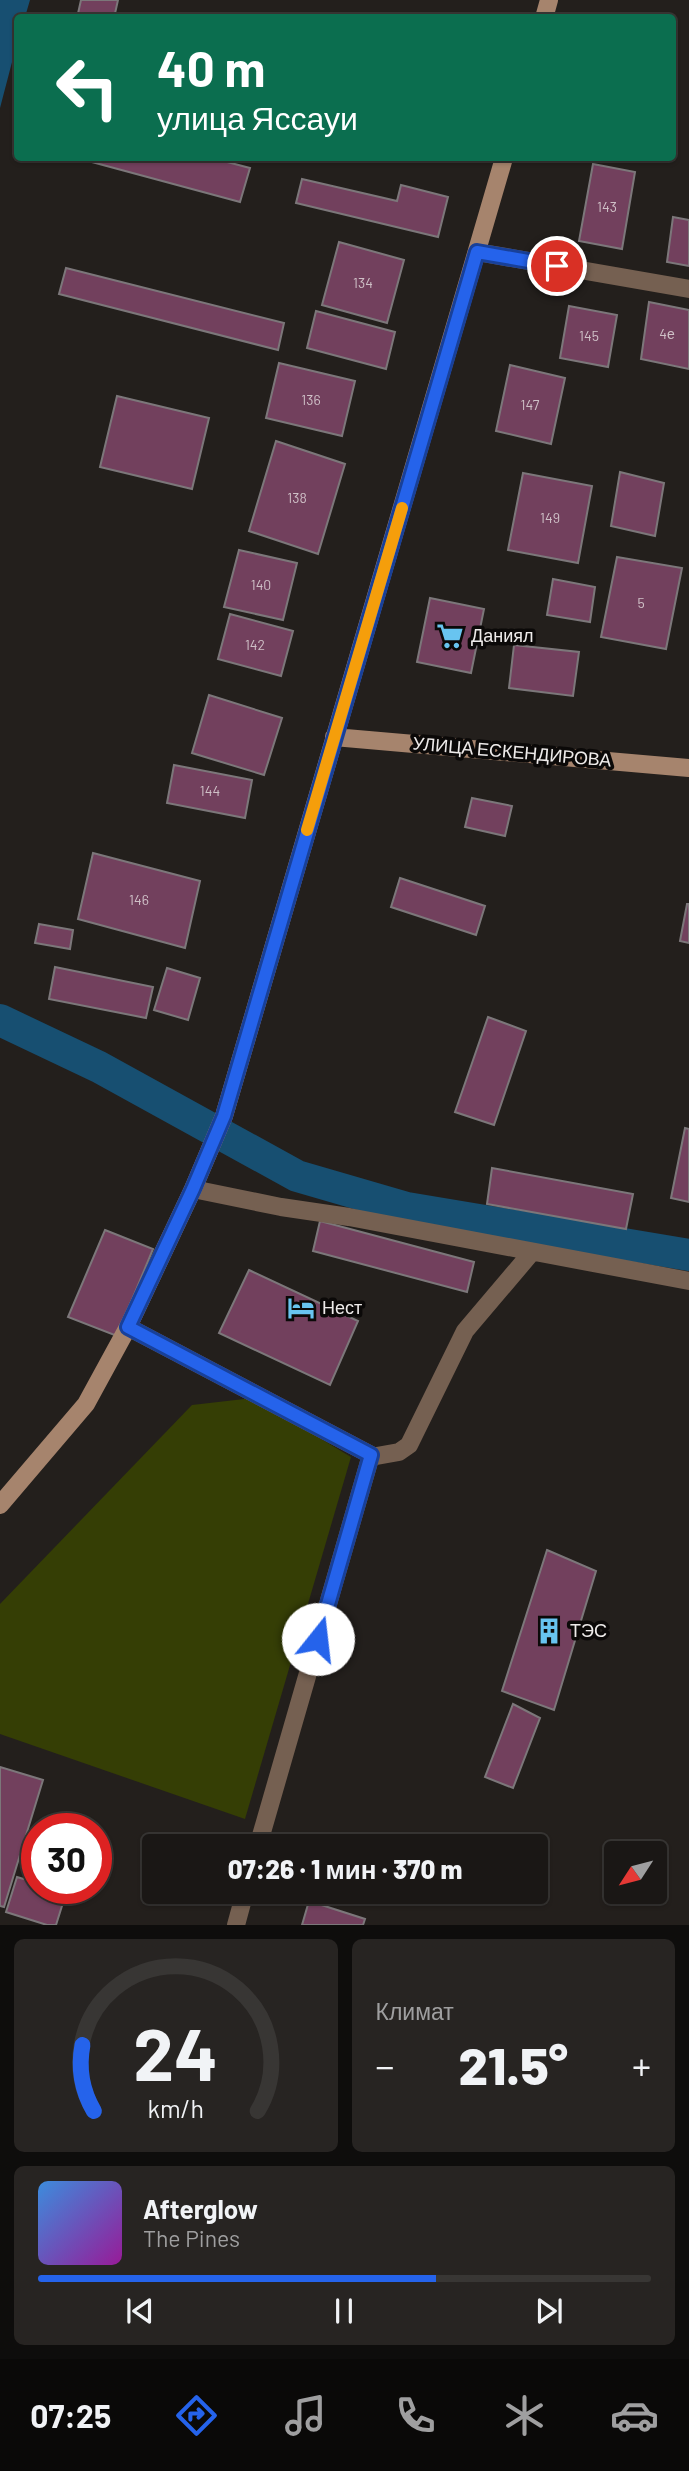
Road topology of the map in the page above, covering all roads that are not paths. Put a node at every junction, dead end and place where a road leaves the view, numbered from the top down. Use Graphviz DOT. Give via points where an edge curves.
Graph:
graph roads {
  1 [pos="503,161"];
  2 [pos="477,252"];
  3 [pos="689,289"];
  4 [pos="334,737"];
  5 [pos="689,768"];
  6 [pos="193,1189"];
  7 [pos="533,1252"];
  8 [pos="689,1281"];
  9 [pos="128,1327"];
  10 [pos="371,1457"];
  11 [pos="0,1504"];
  12 [pos="261,1834"];
  13 [pos="242,1904"];
  14 [pos="236,1925"];
  1 -- 2 [label="main road"];
  2 -- 3 [label="street"];
  2 -- 4 [label="main road"];
  4 -- 5 [label="main road, УЛИЦА ЕСКЕНДИРОВА"];
  4 -- 6 [label="main road" via="224,1116"];
  6 -- 7 [label="street"];
  6 -- 9 [label="main road"];
  7 -- 8 [label="street"];
  7 -- 10 [label="street" via="465,1331 409,1445 399,1452"];
  9 -- 10 [label="street"];
  9 -- 11 [label="main road" via="86,1404"];
  10 -- 12 [label="street"];
  13 -- 14 [label="street"];
}
